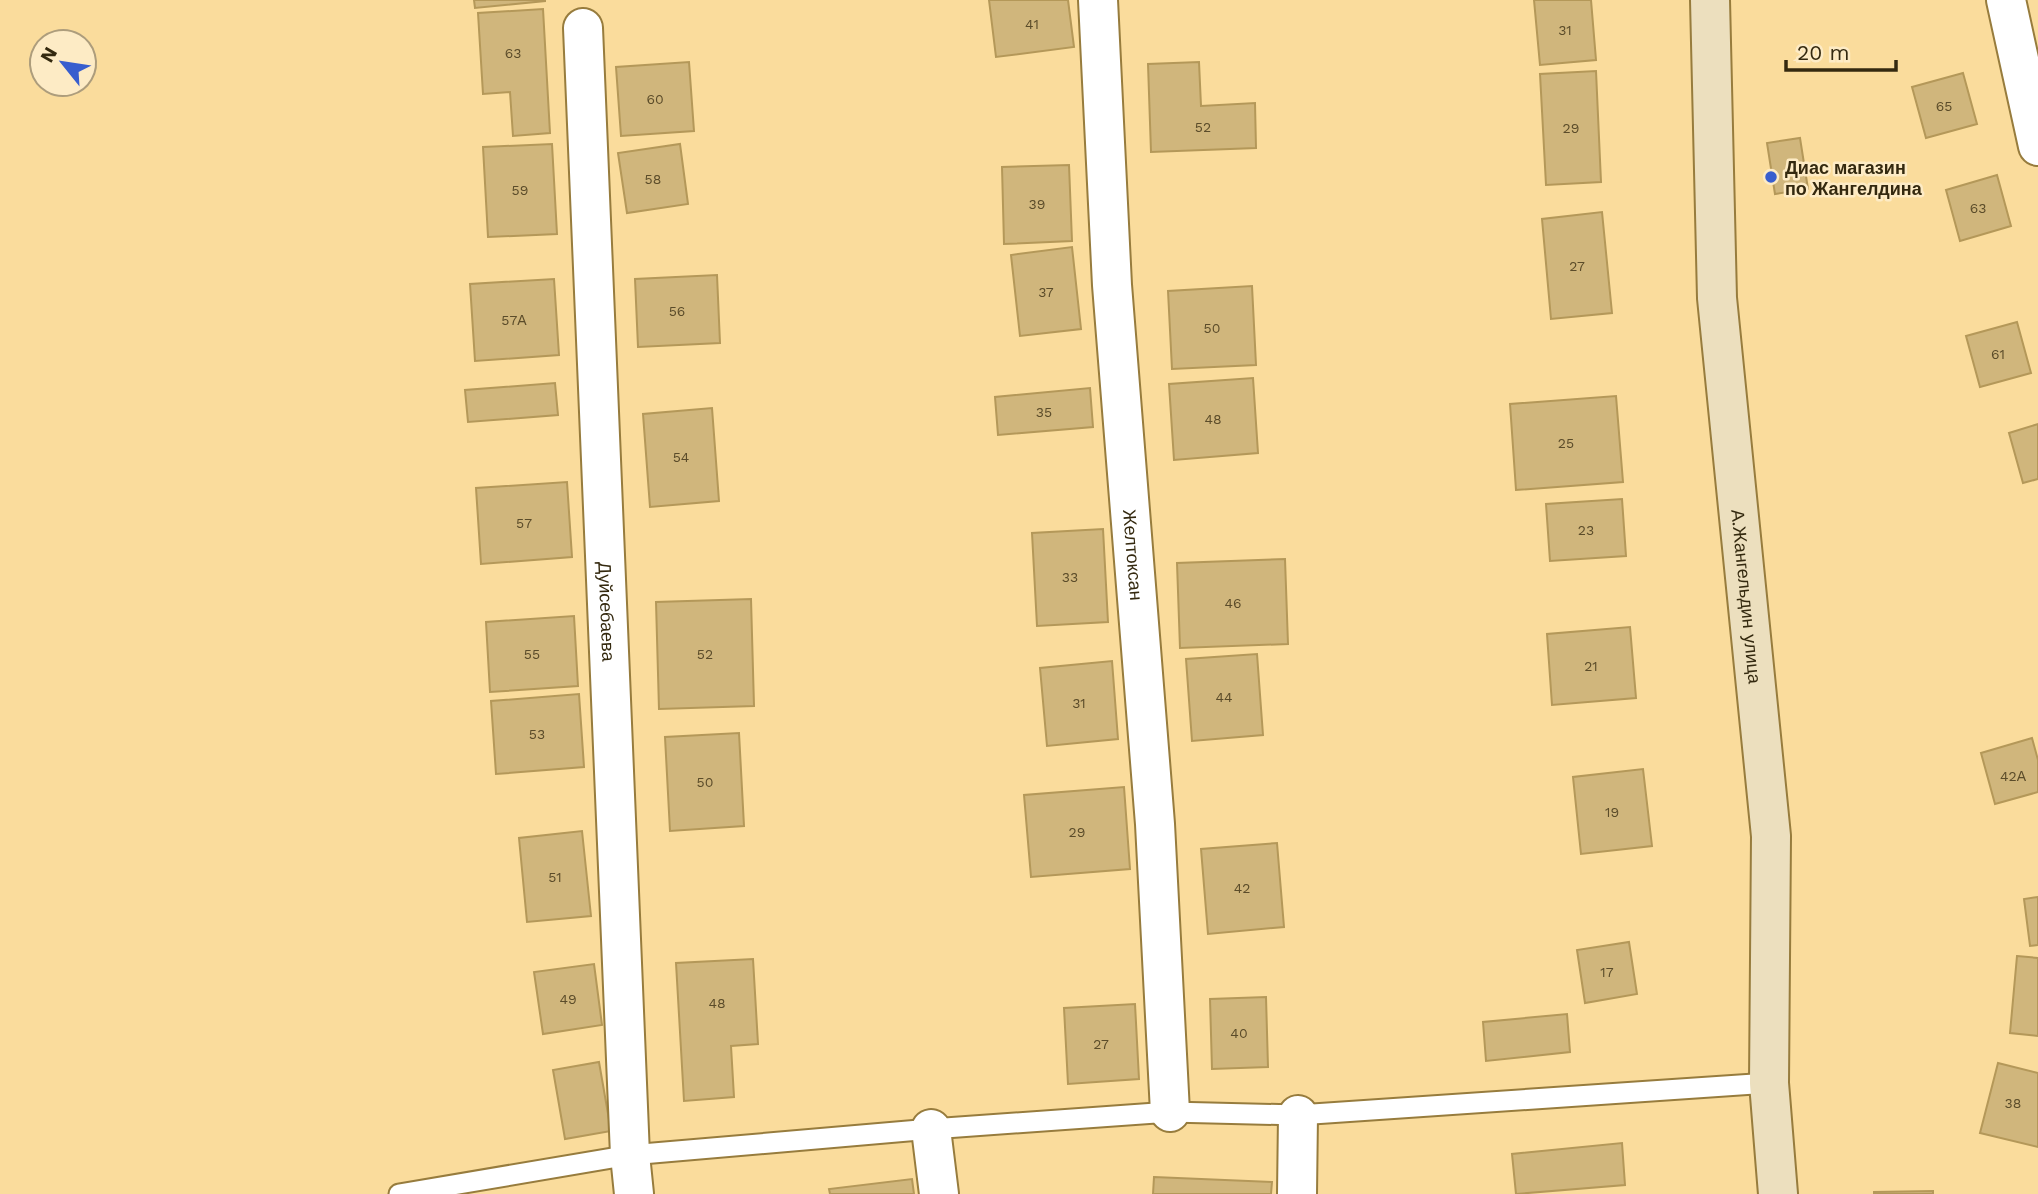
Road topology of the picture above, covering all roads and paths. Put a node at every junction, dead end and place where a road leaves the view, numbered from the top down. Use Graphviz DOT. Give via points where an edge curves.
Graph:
graph roads {
  1 [pos="1098,0"];
  2 [pos="1710,0"];
  3 [pos="2006,0"];
  4 [pos="583,28"];
  5 [pos="2038,146"];
  6 [pos="1769,1083"];
  7 [pos="1170,1112"];
  8 [pos="1298,1115"];
  9 [pos="931,1129"];
  10 [pos="630,1155"];
  11 [pos="399,1194"];
  12 [pos="634,1194"];
  13 [pos="939,1194"];
  14 [pos="1297,1194"];
  15 [pos="1778,1194"];
  1 -- 7 [label="street, Желтоксан" via="1112,285 1155,824"];
  2 -- 6 [label="street, А.Жангельдин улица" via="1717,298 1771,836"];
  3 -- 5 [label="street"];
  4 -- 10 [label="street, Дуйсебаева"];
  6 -- 8 [label="lane"];
  6 -- 15 [label="street, А.Жангельдин улица"];
  7 -- 8 [label="lane"];
  7 -- 9 [label="lane"];
  8 -- 14 [label="street"];
  9 -- 10 [label="lane"];
  9 -- 13 [label="street"];
  10 -- 11 [label="lane"];
  10 -- 12 [label="street, Дуйсебаева"];
}
